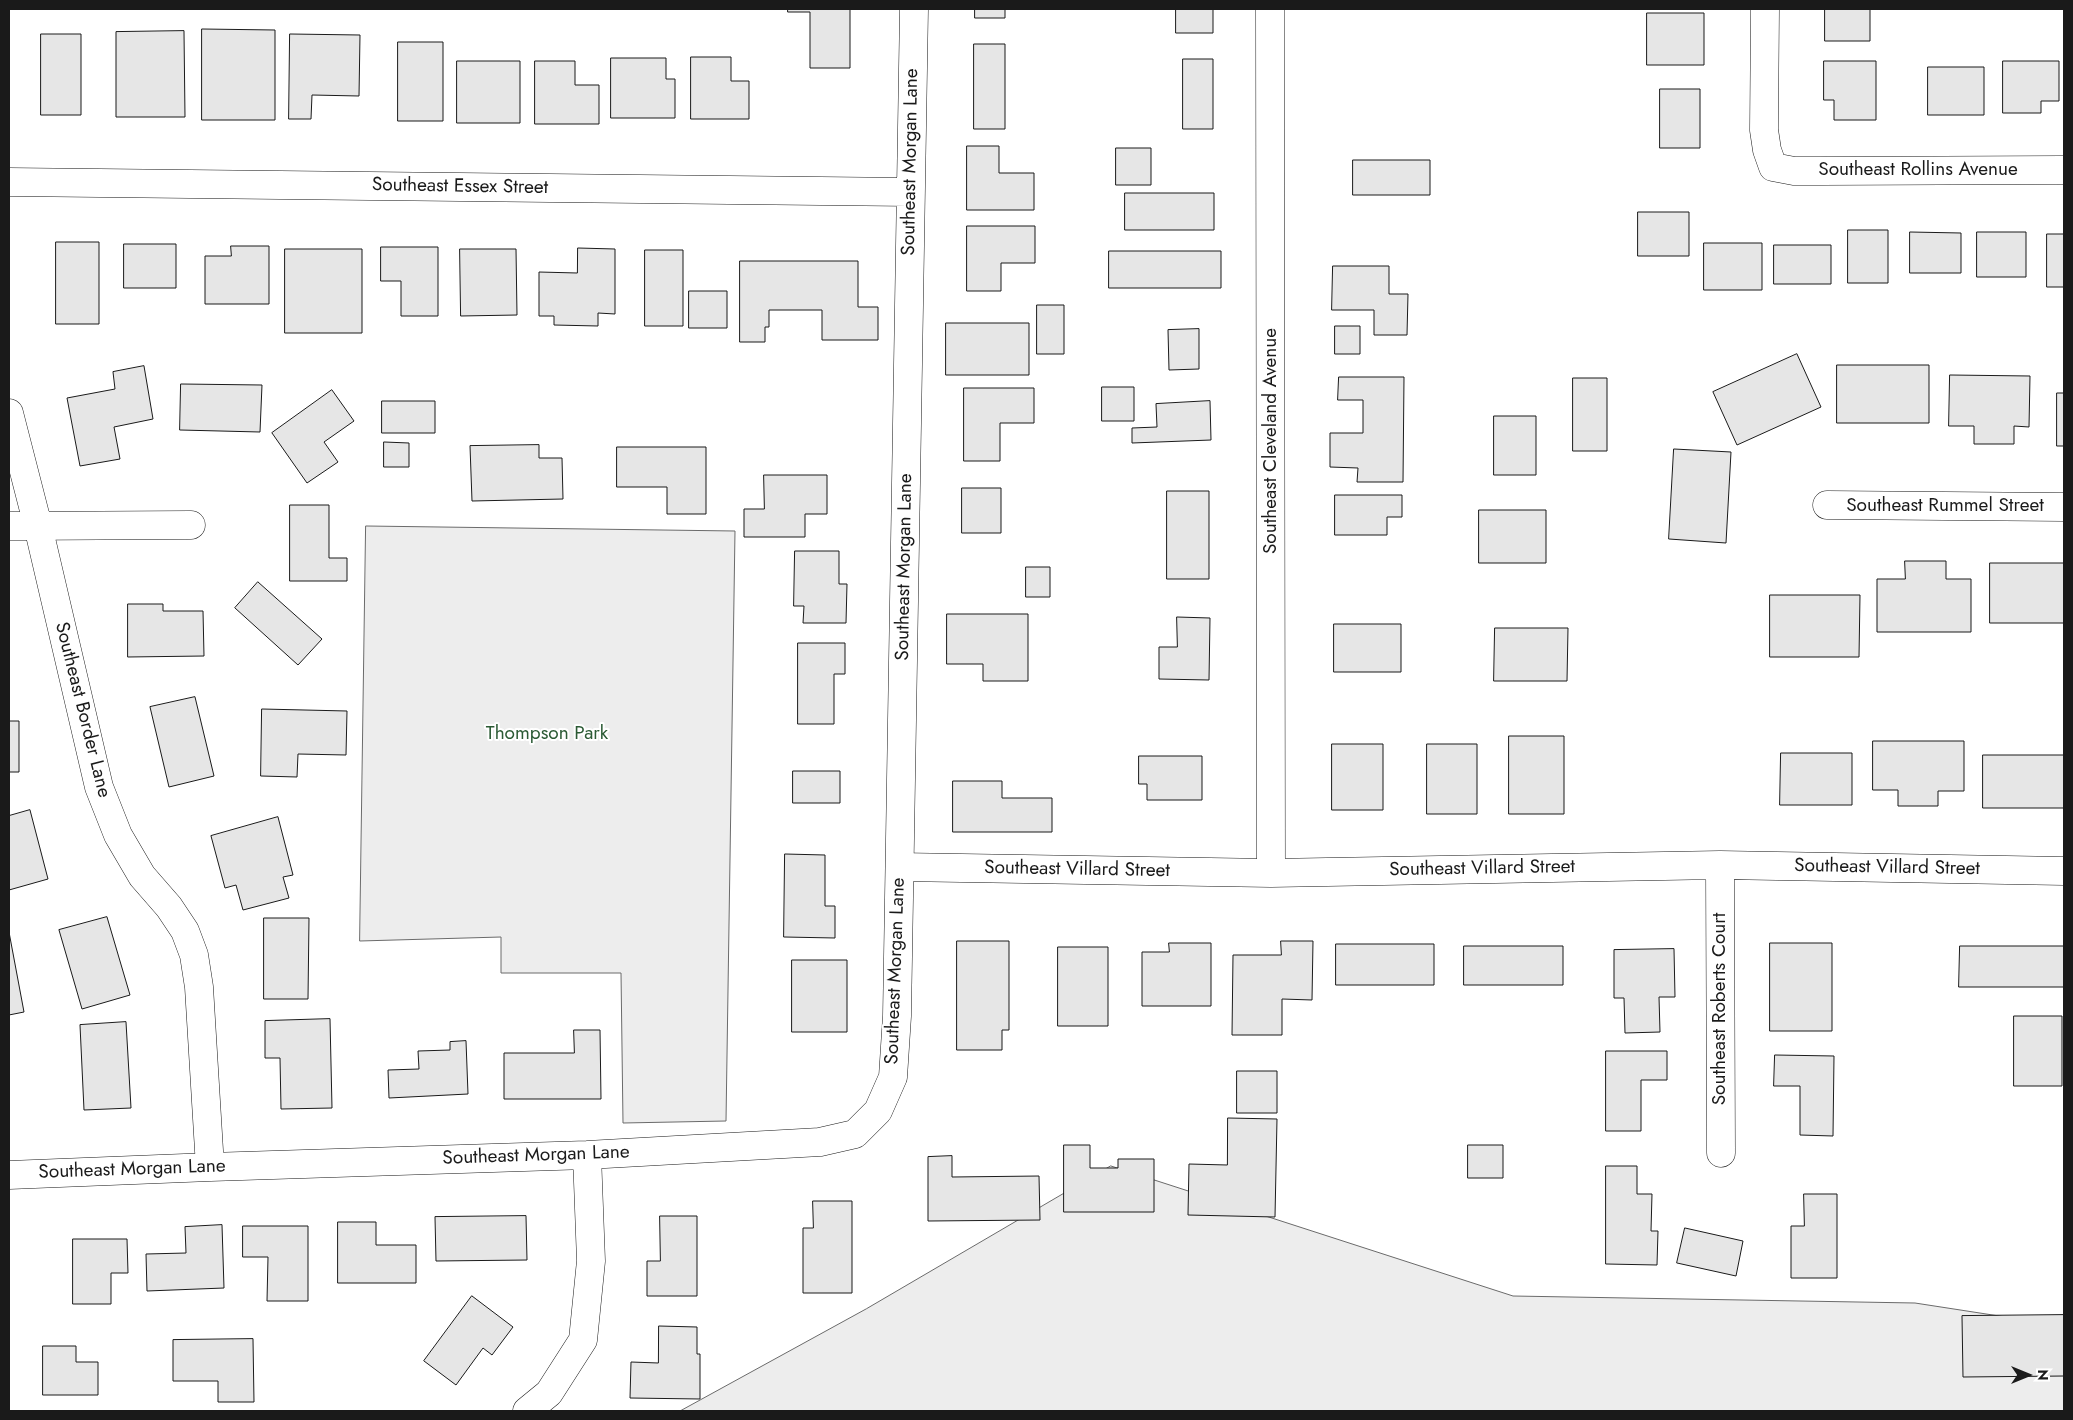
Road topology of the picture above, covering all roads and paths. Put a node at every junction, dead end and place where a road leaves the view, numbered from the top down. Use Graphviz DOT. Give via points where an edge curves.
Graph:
graph roads {
  1 [pos="914,9"];
  2 [pos="1270,9"];
  3 [pos="1765,9"];
  4 [pos="2064,170"];
  5 [pos="9,182"];
  6 [pos="910,192"];
  7 [pos="9,413"];
  8 [pos="1826,505"];
  9 [pos="2064,507"];
  10 [pos="191,525"];
  11 [pos="9,526"];
  12 [pos="38,526"];
  13 [pos="1720,865"];
  14 [pos="900,867"];
  15 [pos="2064,871"];
  16 [pos="1271,872"];
  17 [pos="1721,1153"];
  18 [pos="586,1155"];
  19 [pos="210,1167"];
  20 [pos="9,1175"];
  21 [pos="527,1411"];
  1 -- 6 [label="street, Southeast Morgan Lane"];
  2 -- 16 [label="street, Southeast Cleveland Avenue"];
  3 -- 4 [label="street, Southeast Rollins Avenue" via="1764,130 1773,167 1794,171"];
  5 -- 6 [label="street, Southeast Essex Street"];
  6 -- 14 [label="street, Southeast Morgan Lane"];
  7 -- 12 [label="street, Southeast Border Lane"];
  8 -- 9 [label="street, Southeast Rummel Street"];
  10 -- 12 [label="street"];
  11 -- 12 [label="street"];
  12 -- 19 [label="street, Southeast Border Lane" via="99,787 118,835 142,876 185,931 194,955 199,987"];
  13 -- 15 [label="street, Southeast Villard Street"];
  13 -- 16 [label="street, Southeast Villard Street"];
  13 -- 17 [label="street, Southeast Roberts Court"];
  14 -- 16 [label="street, Southeast Villard Street"];
  14 -- 18 [label="street, Southeast Morgan Lane" via="893,1077 878,1111 855,1134 820,1142"];
  18 -- 19 [label="street, Southeast Morgan Lane"];
  18 -- 21 [label="street" via="591,1261 583,1340 550,1393"];
  19 -- 20 [label="street, Southeast Morgan Lane"];
}
